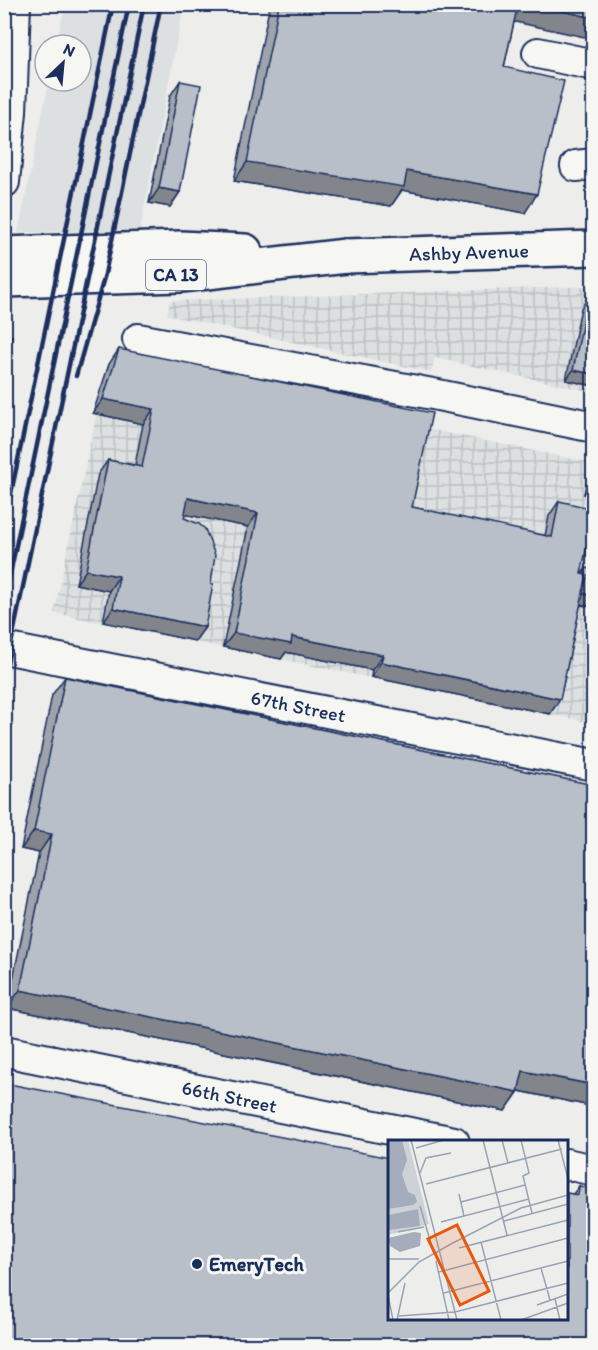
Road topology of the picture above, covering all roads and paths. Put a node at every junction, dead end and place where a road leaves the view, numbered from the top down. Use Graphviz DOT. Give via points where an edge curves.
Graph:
graph roads {
  1 [pos="15,4"];
  2 [pos="538,53"];
  3 [pos="9,60"];
  4 [pos="594,65"];
  5 [pos="4,182"];
  6 [pos="594,248"];
  7 [pos="4,254"];
  8 [pos="346,256"];
  9 [pos="4,280"];
  10 [pos="138,339"];
  11 [pos="594,427"];
  12 [pos="4,648"];
  13 [pos="594,765"];
  14 [pos="4,1051"];
  15 [pos="444,1140"];
  16 [pos="568,1164"];
  17 [pos="594,1170"];
  1 -- 3 [label="street"];
  2 -- 4 [label="street"];
  3 -- 5 [label="street" via="10,123"];
  6 -- 8 [label="main road, Ashby Avenue / CA 13"];
  7 -- 8 [label="main road, CA 13" via="180,248"];
  8 -- 9 [label="main road, CA 13" via="181,275"];
  10 -- 11 [label="street"];
  12 -- 13 [label="street, 67th Street"];
  14 -- 15 [label="street, 66th Street"];
  16 -- 17 [label="street"];
}
